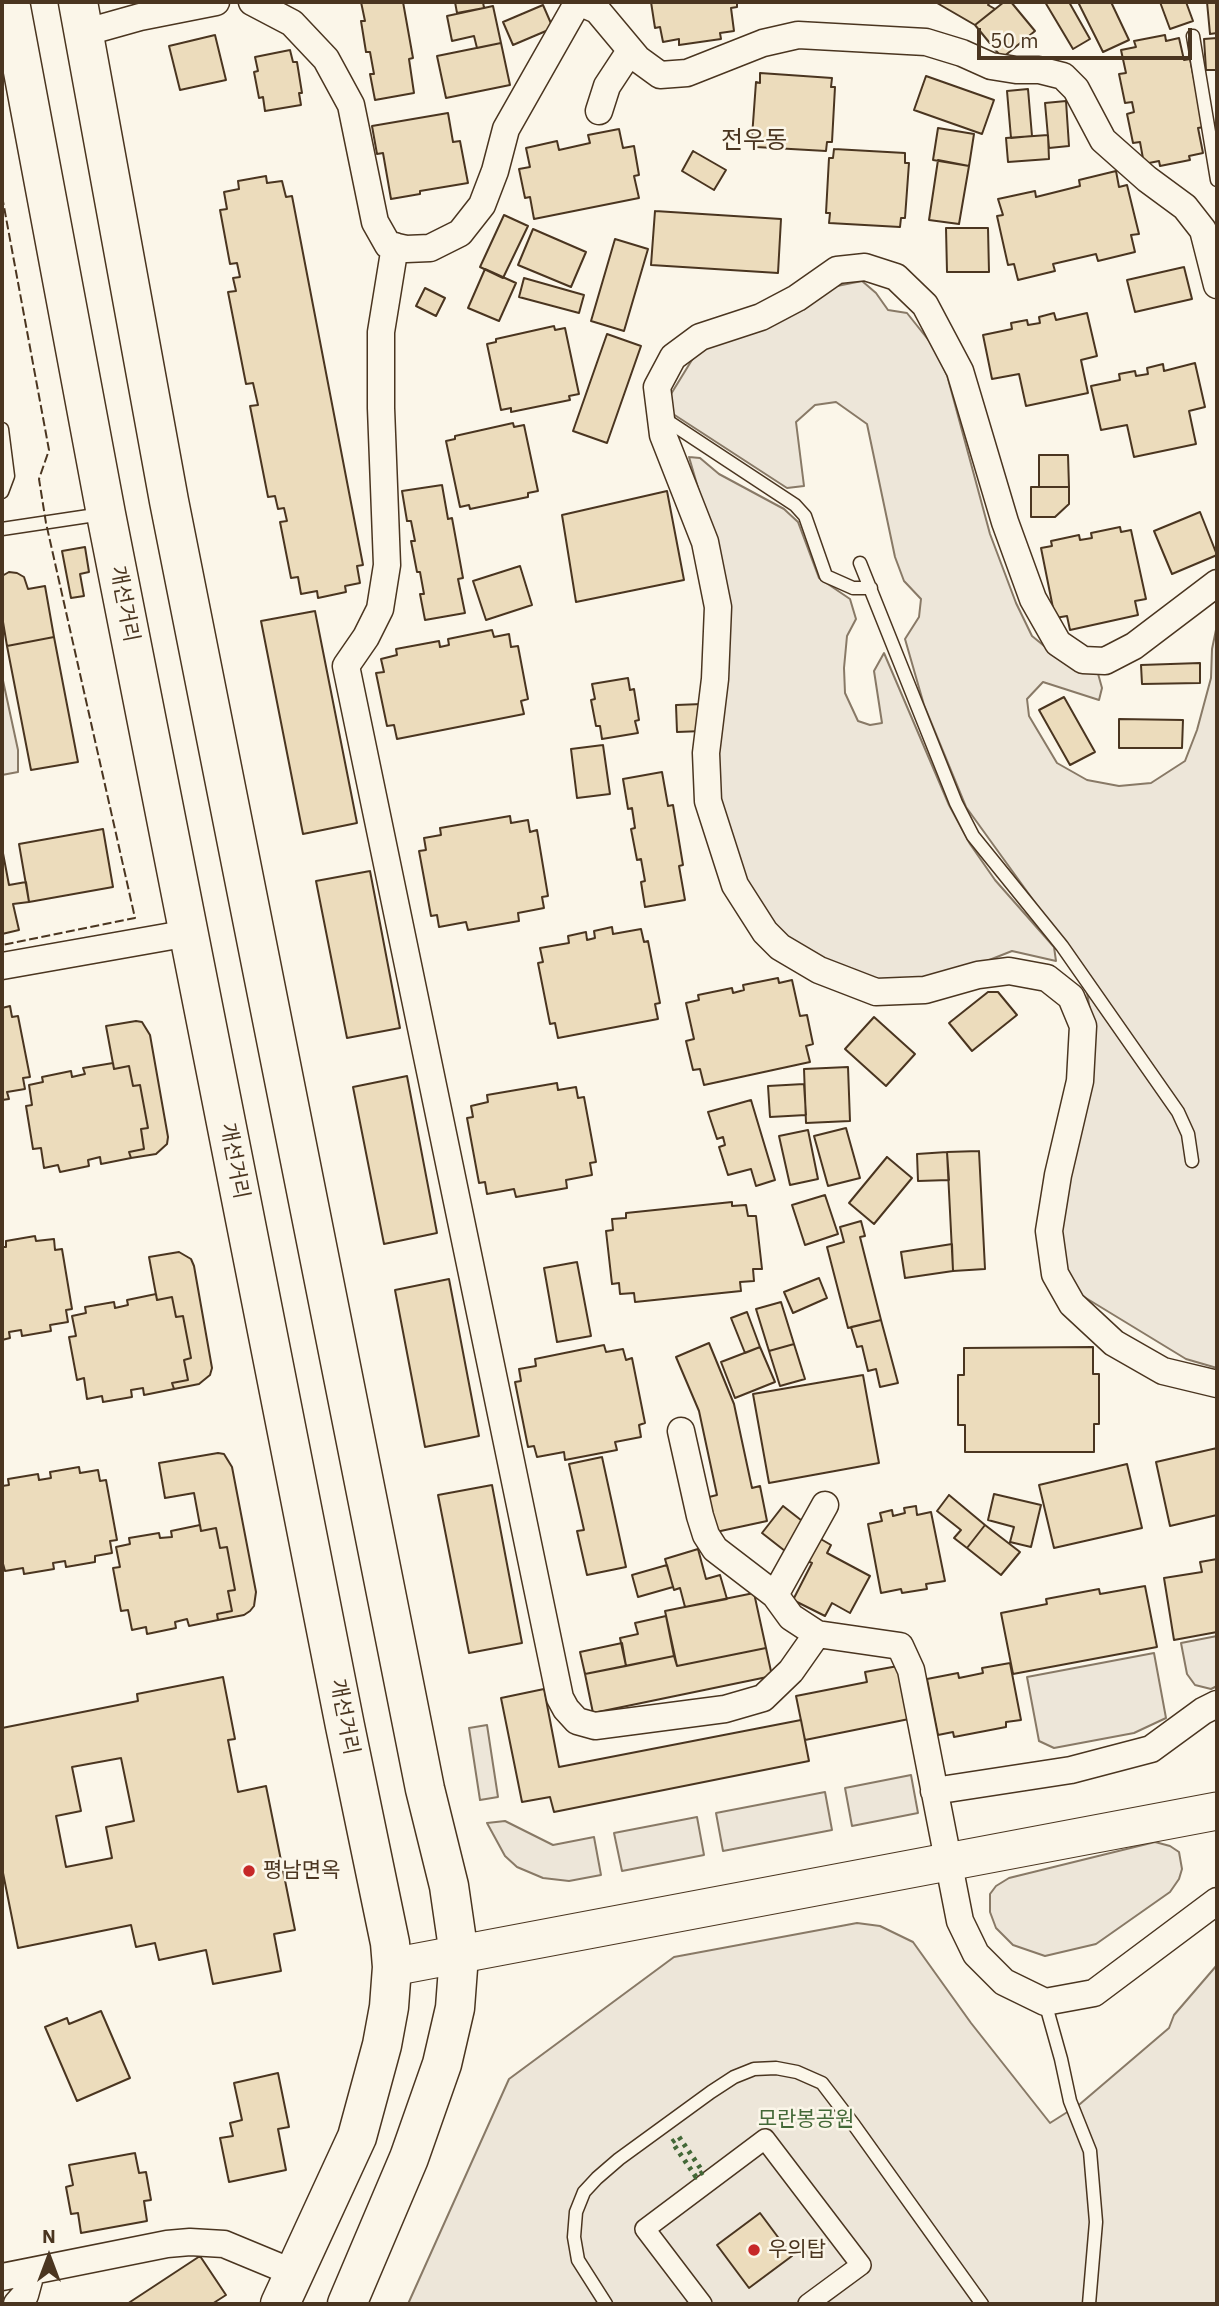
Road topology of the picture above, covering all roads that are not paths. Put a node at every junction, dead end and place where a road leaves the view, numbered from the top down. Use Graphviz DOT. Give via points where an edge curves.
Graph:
graph roads {
  1 [pos="10,2"];
  2 [pos="216,2"];
  3 [pos="252,2"];
  4 [pos="578,2"];
  5 [pos="126,11"];
  6 [pos="81,18"];
  7 [pos="1193,36"];
  8 [pos="631,51"];
  9 [pos="599,111"];
  10 [pos="1217,180"];
  11 [pos="396,246"];
  12 [pos="1217,285"];
  13 [pos="660,416"];
  14 [pos="2,429"];
  15 [pos="2,492"];
  16 [pos="106,514"];
  17 [pos="2,529"];
  18 [pos="860,563"];
  19 [pos="1217,583"];
  20 [pos="871,588"];
  21 [pos="189,933"];
  22 [pos="2,966"];
  23 [pos="1077,967"];
  24 [pos="1059,988"];
  25 [pos="1192,1161"];
  26 [pos="1217,1384"];
  27 [pos="681,1432"];
  28 [pos="825,1505"];
  29 [pos="775,1595"];
  30 [pos="817,1634"];
  31 [pos="1217,1704"];
  32 [pos="934,1791"];
  33 [pos="1217,1811"];
  34 [pos="947,1860"];
  35 [pos="1216,1905"];
  36 [pos="459,1955"];
  37 [pos="392,1967"];
  38 [pos="1045,2002"];
  39 [pos="31,2273"];
  40 [pos="2,2277"];
  41 [pos="287,2288"];
  42 [pos="17,2304"];
  43 [pos="347,2304"];
  44 [pos="606,2304"];
  45 [pos="702,2304"];
  46 [pos="808,2304"];
  47 [pos="982,2304"];
  48 [pos="1089,2304"];
  1 -- 16 [label="main road, 개선거리"];
  2 -- 5 [label="street"];
  3 -- 11 [label="street" via="292,23 326,59 351,105 375,222 388,244"];
  4 -- 8 [label="street" via="597,10"];
  4 -- 11 [label="street" via="506,129 481,205 460,233 430,248"];
  5 -- 6 [label="street"];
  6 -- 36 [label="main road" via="169,500 425,1789 449,1886"];
  7 -- 10 [label="lane"];
  8 -- 9 [label="street" via="607,86"];
  8 -- 12 [label="street" via="660,75 687,73 764,43 799,35 926,41 991,66 1063,76 1076,89 1103,140 1185,207 1203,230"];
  11 -- 30 [label="street" via="381,332 387,565 380,610 346,666 560,1698 577,1721 596,1726 725,1709 764,1699"];
  13 -- 19 [label="street" via="657,387 662,377 673,357 701,337 761,317 837,270 865,267 896,276 925,305 960,371 1005,522 1033,599 1058,643 1083,660 1105,661 1134,646"];
  13 -- 20 [label="lane" via="795,505 805,516 826,576 853,588"];
  13 -- 24 [label="street" via="663,435 705,542 718,607 706,753 708,802 735,885 765,932 818,970 876,992 925,990 1009,971 1047,978"];
  14 -- 15 [label="lane" via="8,476"];
  16 -- 17 [label="lane"];
  16 -- 21 [label="main road, 개선거리"];
  18 -- 20 [label="lane"];
  20 -- 23 [label="lane" via="973,836"];
  21 -- 22 [label="street"];
  21 -- 37 [label="main road, 개선거리"];
  23 -- 24 [label="lane"];
  23 -- 25 [label="lane" via="1178,1112 1188,1134"];
  24 -- 26 [label="street" via="1071,997 1083,1026 1080,1081 1049,1231 1055,1274 1072,1304 1114,1343 1163,1371"];
  27 -- 29 [label="street" via="706,1535 715,1549"];
  28 -- 29 [label="street"];
  29 -- 30 [label="street" via="791,1617"];
  30 -- 32 [label="street" via="900,1646 911,1670"];
  31 -- 32 [label="street" via="1151,1749 1071,1770"];
  32 -- 34 [label="street"];
  33 -- 34 [label="main road"];
  34 -- 36 [label="main road"];
  34 -- 38 [label="street" via="960,1921 976,1954 1004,1982"];
  35 -- 38 [label="street" via="1094,1993"];
  36 -- 37 [label="main road"];
  36 -- 43 [label="main road" via="455,2008 442,2064"];
  37 -- 41 [label="main road, 개선거리" via="382,2045 357,2137"];
  38 -- 48 [label="lane" via="1070,2101 1090,2151 1096,2222"];
  39 -- 40 [label="street"];
  39 -- 41 [label="street" via="190,2242 224,2244"];
  39 -- 42 [label="street" via="25,2295"];
  44 -- 47 [label="lane" via="578,2260 576,2212 584,2192 611,2165 734,2077 754,2069 776,2068 821,2084"];
  45 -- 46 [label="street" via="645,2229 765,2139 861,2264"];
}
